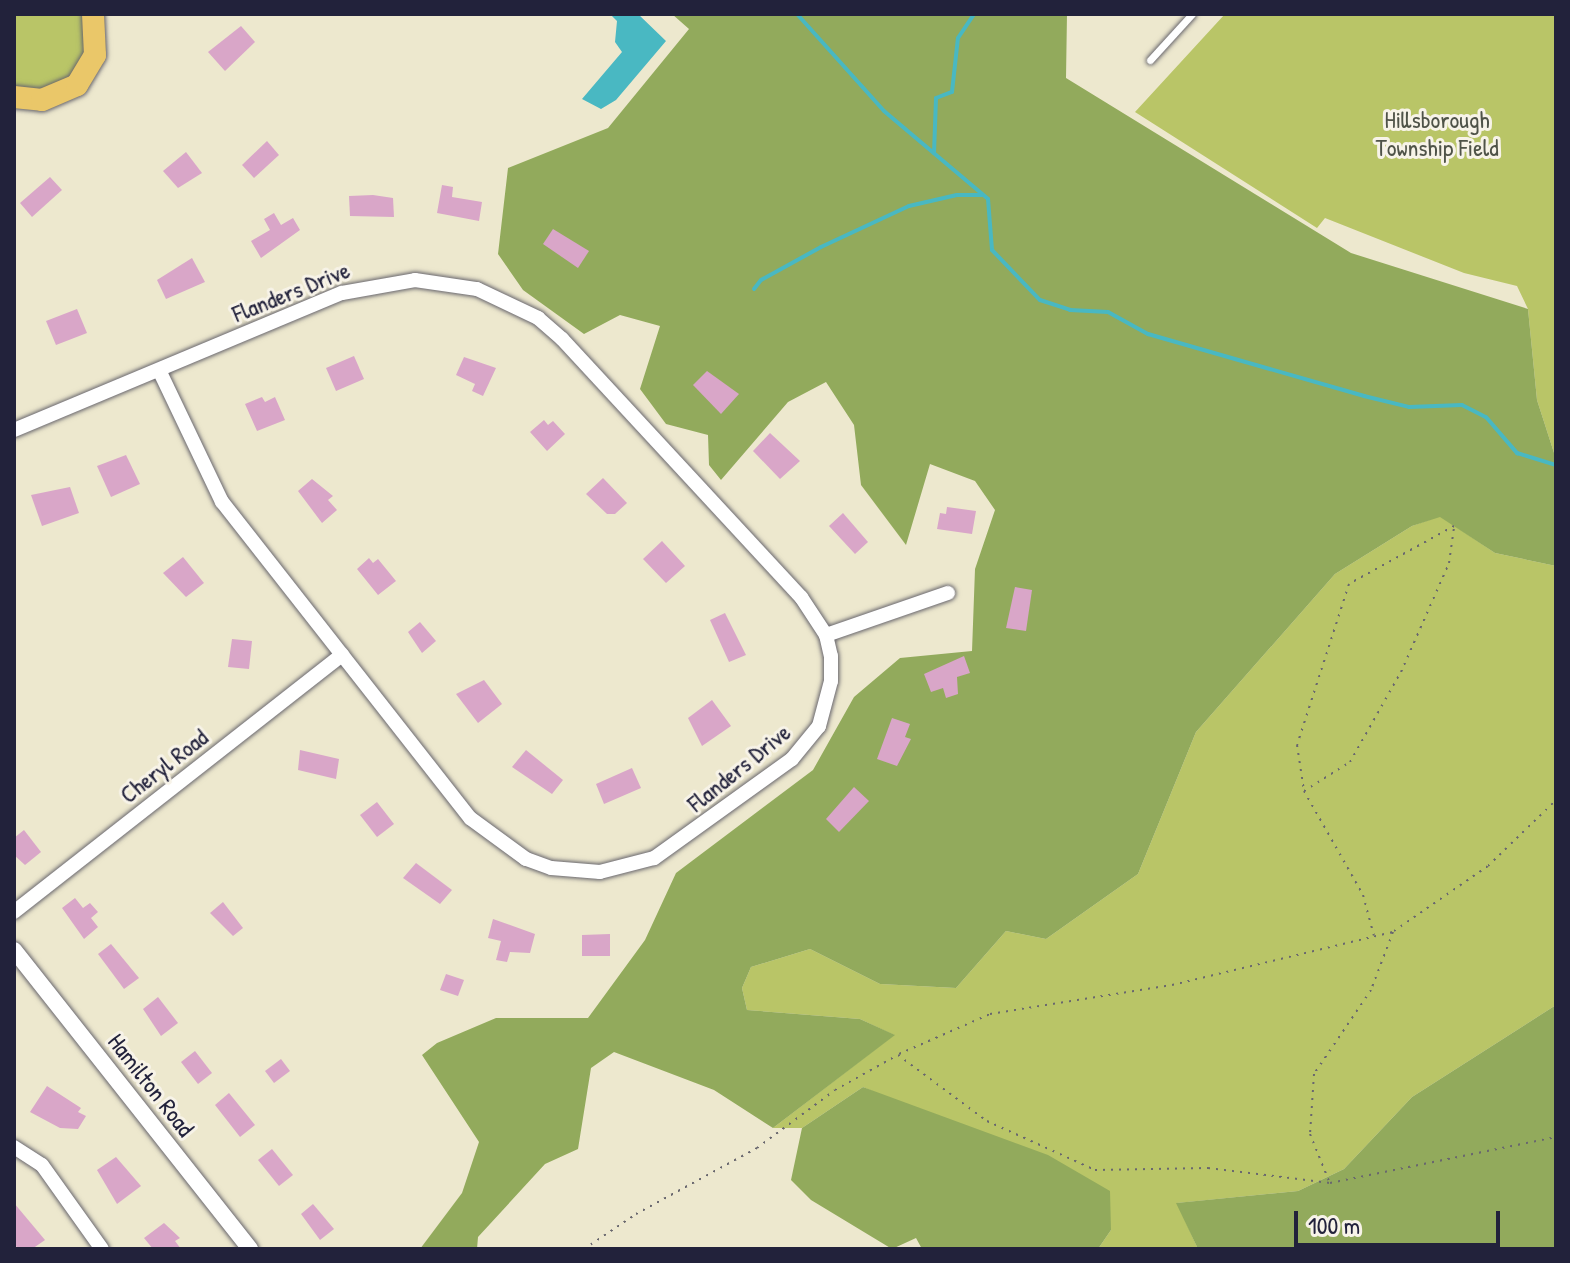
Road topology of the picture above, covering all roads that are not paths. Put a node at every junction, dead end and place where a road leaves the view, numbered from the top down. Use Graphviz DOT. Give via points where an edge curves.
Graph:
graph roads {
  1 [pos="93,14"];
  2 [pos="1192,14"];
  3 [pos="1150,60"];
  4 [pos="14,97"];
  5 [pos="160,372"];
  6 [pos="14,430"];
  7 [pos="948,593"];
  8 [pos="826,635"];
  9 [pos="342,655"];
  10 [pos="14,912"];
  11 [pos="14,950"];
  12 [pos="14,1147"];
  13 [pos="102,1249"];
  14 [pos="250,1249"];
  1 -- 4 [label="highway" via="95,55 77,85 42,100"];
  2 -- 3 [label="lane"];
  5 -- 6 [label="street, Flanders Drive"];
  5 -- 8 [label="street, Flanders Drive" via="367,286 415,280 488,293 538,318 562,339 801,597"];
  5 -- 9 [label="street, Flanders Drive" via="206,478"];
  7 -- 8 [label="street"];
  8 -- 9 [label="street, Flanders Drive" via="831,681 819,726 808,743 675,846 654,858 600,872 551,868 486,833"];
  9 -- 10 [label="street, Cheryl Road"];
  11 -- 14 [label="street, Hamilton Road"];
  12 -- 13 [label="street" via="42,1165"];
}
